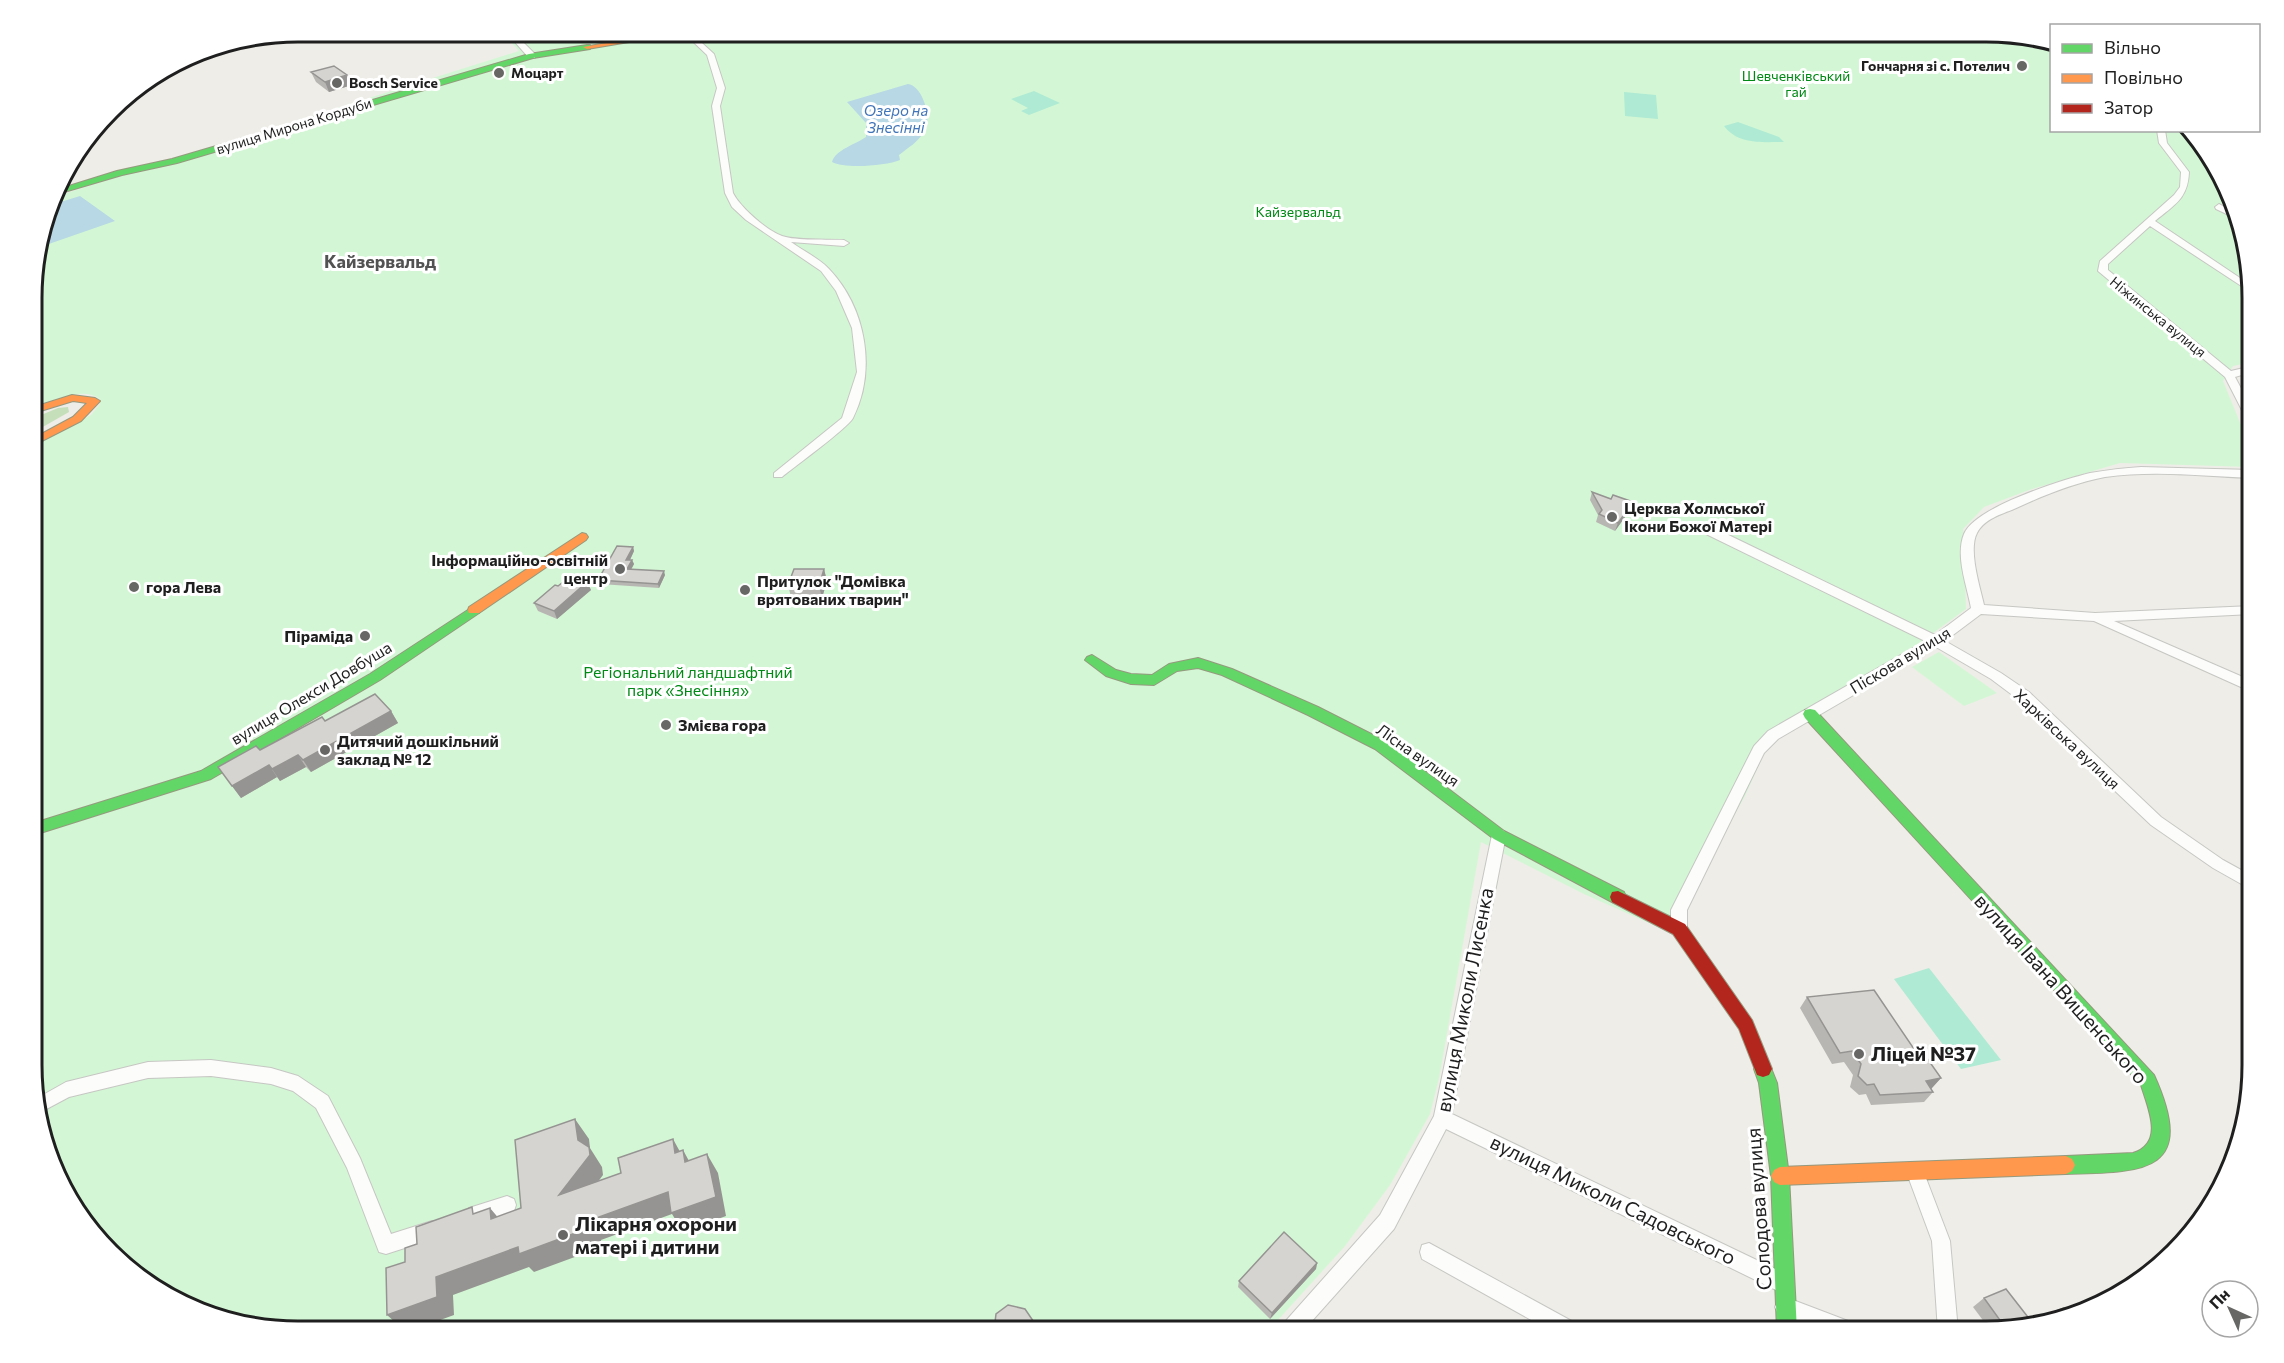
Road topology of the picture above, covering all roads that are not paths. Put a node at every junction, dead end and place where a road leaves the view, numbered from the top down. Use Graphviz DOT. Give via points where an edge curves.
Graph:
graph roads {
  1 [pos="518,42"];
  2 [pos="622,42"];
  3 [pos="697,42"];
  4 [pos="532,56"];
  5 [pos="2161,132"];
  6 [pos="66,190"];
  7 [pos="2219,207"];
  8 [pos="2226,211"];
  9 [pos="2150,222"];
  10 [pos="780,239"];
  11 [pos="844,243"];
  12 [pos="2241,283"];
  13 [pos="2242,372"];
  14 [pos="2229,375"];
  15 [pos="2242,400"];
  16 [pos="42,407"];
  17 [pos="42,438"];
  18 [pos="2242,474"];
  19 [pos="778,475"];
  20 [pos="1710,531"];
  21 [pos="582,537"];
  22 [pos="1978,609"];
  23 [pos="2242,610"];
  24 [pos="2095,617"];
  25 [pos="1936,641"];
  26 [pos="1092,660"];
  27 [pos="2242,683"];
  28 [pos="1810,714"];
  29 [pos="42,826"];
  30 [pos="1498,835"];
  31 [pos="2242,878"];
  32 [pos="1679,929"];
  33 [pos="44,1101"];
  34 [pos="1442,1118"];
  35 [pos="1915,1171"];
  36 [pos="1780,1176"];
  37 [pos="507,1205"];
  38 [pos="1429,1252"];
  39 [pos="1783,1283"];
  40 [pos="1785,1307"];
  41 [pos="1299,1321"];
  42 [pos="1552,1321"];
  43 [pos="1786,1321"];
  44 [pos="1822,1321"];
  45 [pos="1948,1321"];
  1 -- 4 [label="street"];
  2 -- 4 [label="street, вулиця Мирона Кордуби"];
  3 -- 10 [label="street" via="710,54 721,88 716,106 729,193 749,218"];
  4 -- 6 [label="street, вулиця Мирона Кордуби"];
  5 -- 9 [label="street" via="2163,143 2185,172 2184,188"];
  7 -- 8 [label="street"];
  9 -- 12 [label="street"];
  9 -- 14 [label="street, Ніжинська вулиця" via="2103,263 2104,275"];
  10 -- 11 [label="street"];
  10 -- 19 [label="street" via="824,269 841,290 857,328 861,372 847,419"];
  13 -- 14 [label="street"];
  14 -- 15 [label="street, Ніжинська вулиця"];
  16 -- 17 [label="street" via="74,397 95,401 92,408"];
  18 -- 22 [label="street" via="2106,474 2066,483 1984,518 1968,537"];
  20 -- 25 [label="street, Харківська вулиця"];
  21 -- 29 [label="street, вулиця Олекси Довбуша" via="375,677 206,775"];
  22 -- 24 [label="street"];
  22 -- 25 [label="street, Піскова вулиця"];
  23 -- 24 [label="street"];
  24 -- 27 [label="street"];
  25 -- 28 [label="street, Піскова вулиця"];
  25 -- 31 [label="street, Харківська вулиця" via="2024,696 2156,821"];
  26 -- 30 [label="street, Лісна вулиця" via="1111,673 1131,679 1154,680 1174,667 1198,663 1227,672 1380,745"];
  28 -- 32 [label="street, Піскова вулиця" via="1773,735 1759,750 1679,910"];
  28 -- 35 [label="street, вулиця Івана Вишенського" via="2148,1081 2158,1107 2160,1139 2156,1153 2142,1162"];
  30 -- 32 [label="street, Лісна вулиця"];
  30 -- 34 [label="street, вулиця Миколи Лисенка"];
  32 -- 36 [label="street, Солодова вулиця" via="1746,1024 1768,1083"];
  33 -- 37 [label="street" via="66,1090 148,1070 211,1068 271,1076 298,1084 321,1102 354,1164 386,1245"];
  34 -- 39 [label="street, вулиця Миколи Садовського"];
  34 -- 41 [label="street, вулиця Миколи Лисенка" via="1387,1222"];
  35 -- 36 [label="street, вулиця Івана Вишенського"];
  35 -- 45 [label="street" via="1941,1241"];
  36 -- 39 [label="street, Солодова вулиця"];
  38 -- 42 [label="street"];
  39 -- 40 [label="street, Солодова вулиця"];
  40 -- 43 [label="street, Солодова вулиця"];
  40 -- 44 [label="street"];
}
